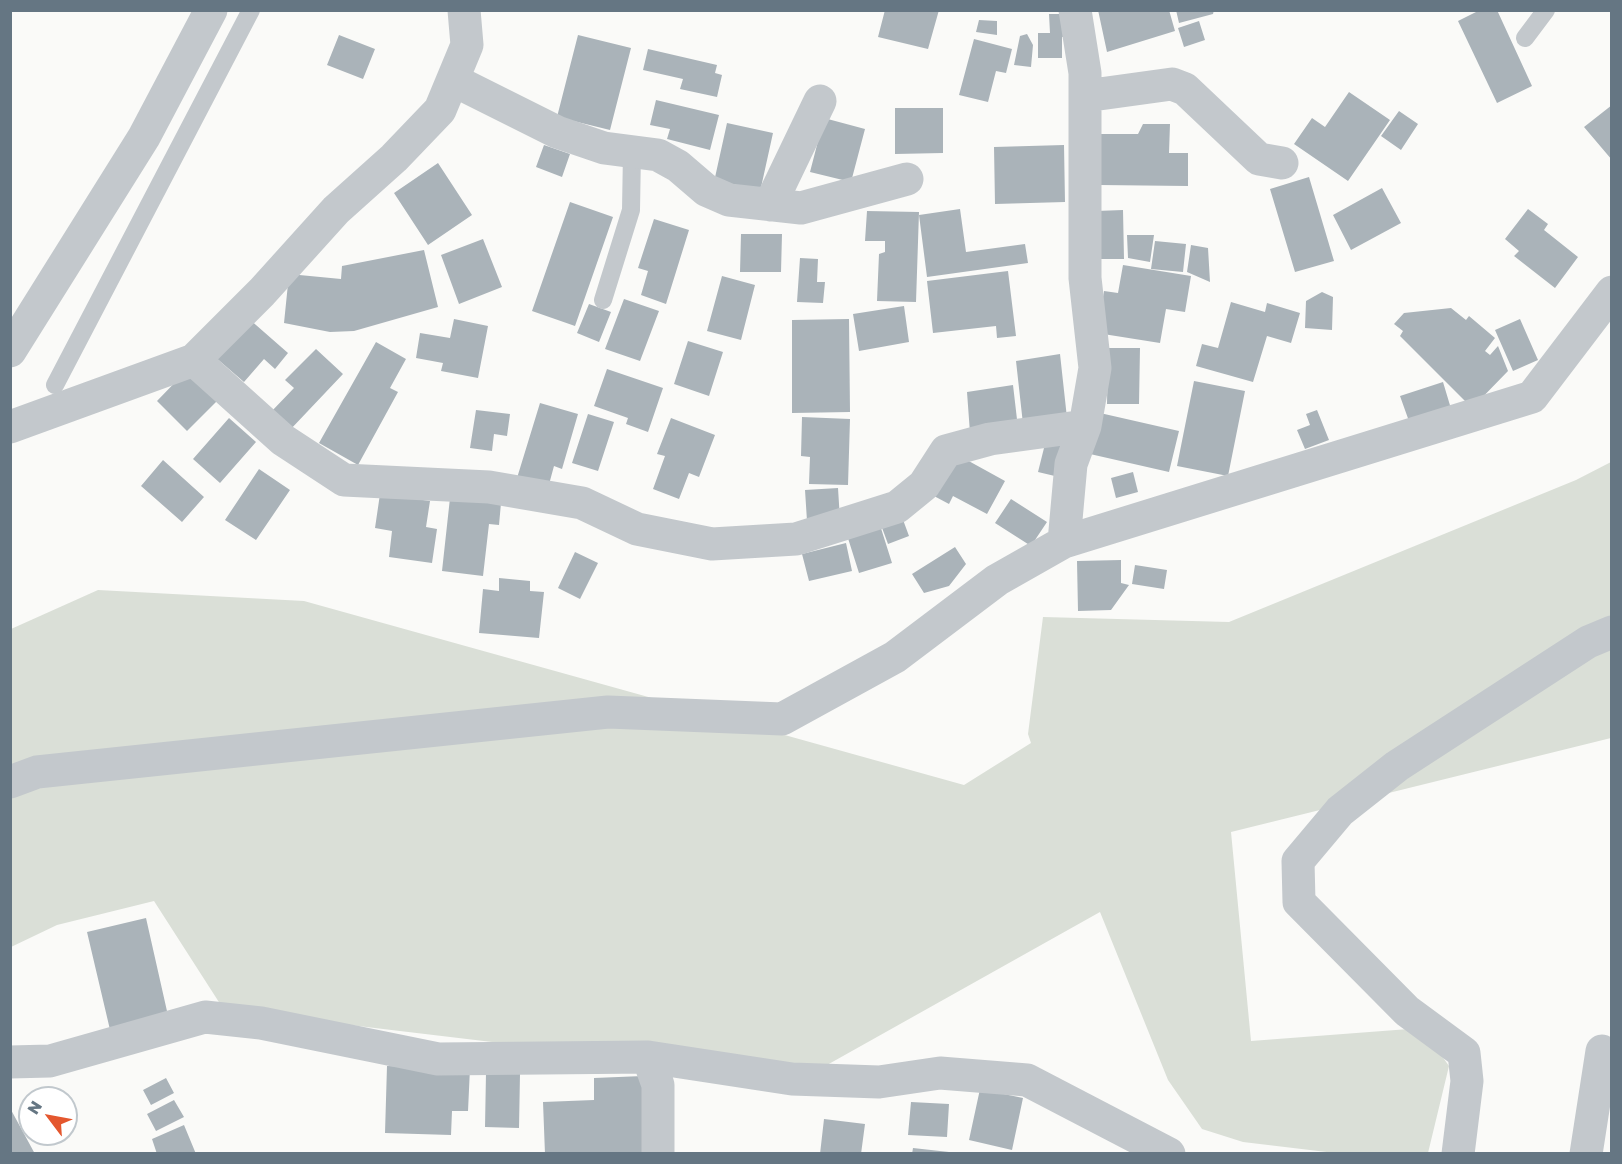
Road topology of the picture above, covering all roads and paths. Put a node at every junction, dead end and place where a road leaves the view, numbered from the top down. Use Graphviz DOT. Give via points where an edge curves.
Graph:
graph roads {
  1 [pos="211,10"];
  2 [pos="252,10"];
  3 [pos="464,10"];
  4 [pos="1075,10"];
  5 [pos="1546,10"];
  6 [pos="1525,38"];
  7 [pos="453,80"];
  8 [pos="1085,96"];
  9 [pos="820,101"];
  10 [pos="632,152"];
  11 [pos="1282,163"];
  12 [pos="907,179"];
  13 [pos="770,205"];
  14 [pos="1611,292"];
  15 [pos="603,300"];
  16 [pos="10,351"];
  17 [pos="194,360"];
  18 [pos="55,385"];
  19 [pos="1086,426"];
  20 [pos="10,427"];
  21 [pos="1064,542"];
  22 [pos="1611,632"];
  23 [pos="10,782"];
  24 [pos="1602,1051"];
  25 [pos="648,1057"];
  26 [pos="10,1062"];
  27 [pos="658,1154"];
  28 [pos="1169,1154"];
  29 [pos="1458,1154"];
  30 [pos="1586,1154"];
  1 -- 16 [label="street" via="144,137"];
  2 -- 18 [label="lane"];
  3 -- 7 [label="street" via="466,45"];
  4 -- 8 [label="street"];
  5 -- 6 [label="lane"];
  7 -- 10 [label="street" via="556,132 604,148"];
  7 -- 17 [label="street" via="440,110 336,210"];
  8 -- 11 [label="street" via="1172,84 1185,89 1259,159"];
  8 -- 19 [label="street" via="1084,278 1095,368"];
  9 -- 13 [label="street"];
  10 -- 13 [label="street" via="658,155 706,190 729,200"];
  10 -- 15 [label="lane" via="631,210"];
  12 -- 13 [label="street" via="801,208"];
  14 -- 21 [label="street" via="1532,397"];
  17 -- 19 [label="street" via="283,440 344,480 489,487 582,503 637,529 712,544 796,539 897,507 924,485 946,451 990,439"];
  17 -- 20 [label="street"];
  19 -- 21 [label="street" via="1071,464"];
  21 -- 23 [label="street" via="997,580 895,657 782,719 608,712 37,772"];
  22 -- 29 [label="street" via="1579,648 1397,766 1340,811 1298,861 1299,902 1407,1011 1464,1053 1467,1081"];
  24 -- 30 [label="street"];
  25 -- 26 [label="street" via="438,1059 261,1023 205,1017 50,1061"];
  25 -- 27 [label="street" via="658,1085"];
  25 -- 28 [label="street" via="792,1079 879,1082 940,1073 1027,1080"];
}
